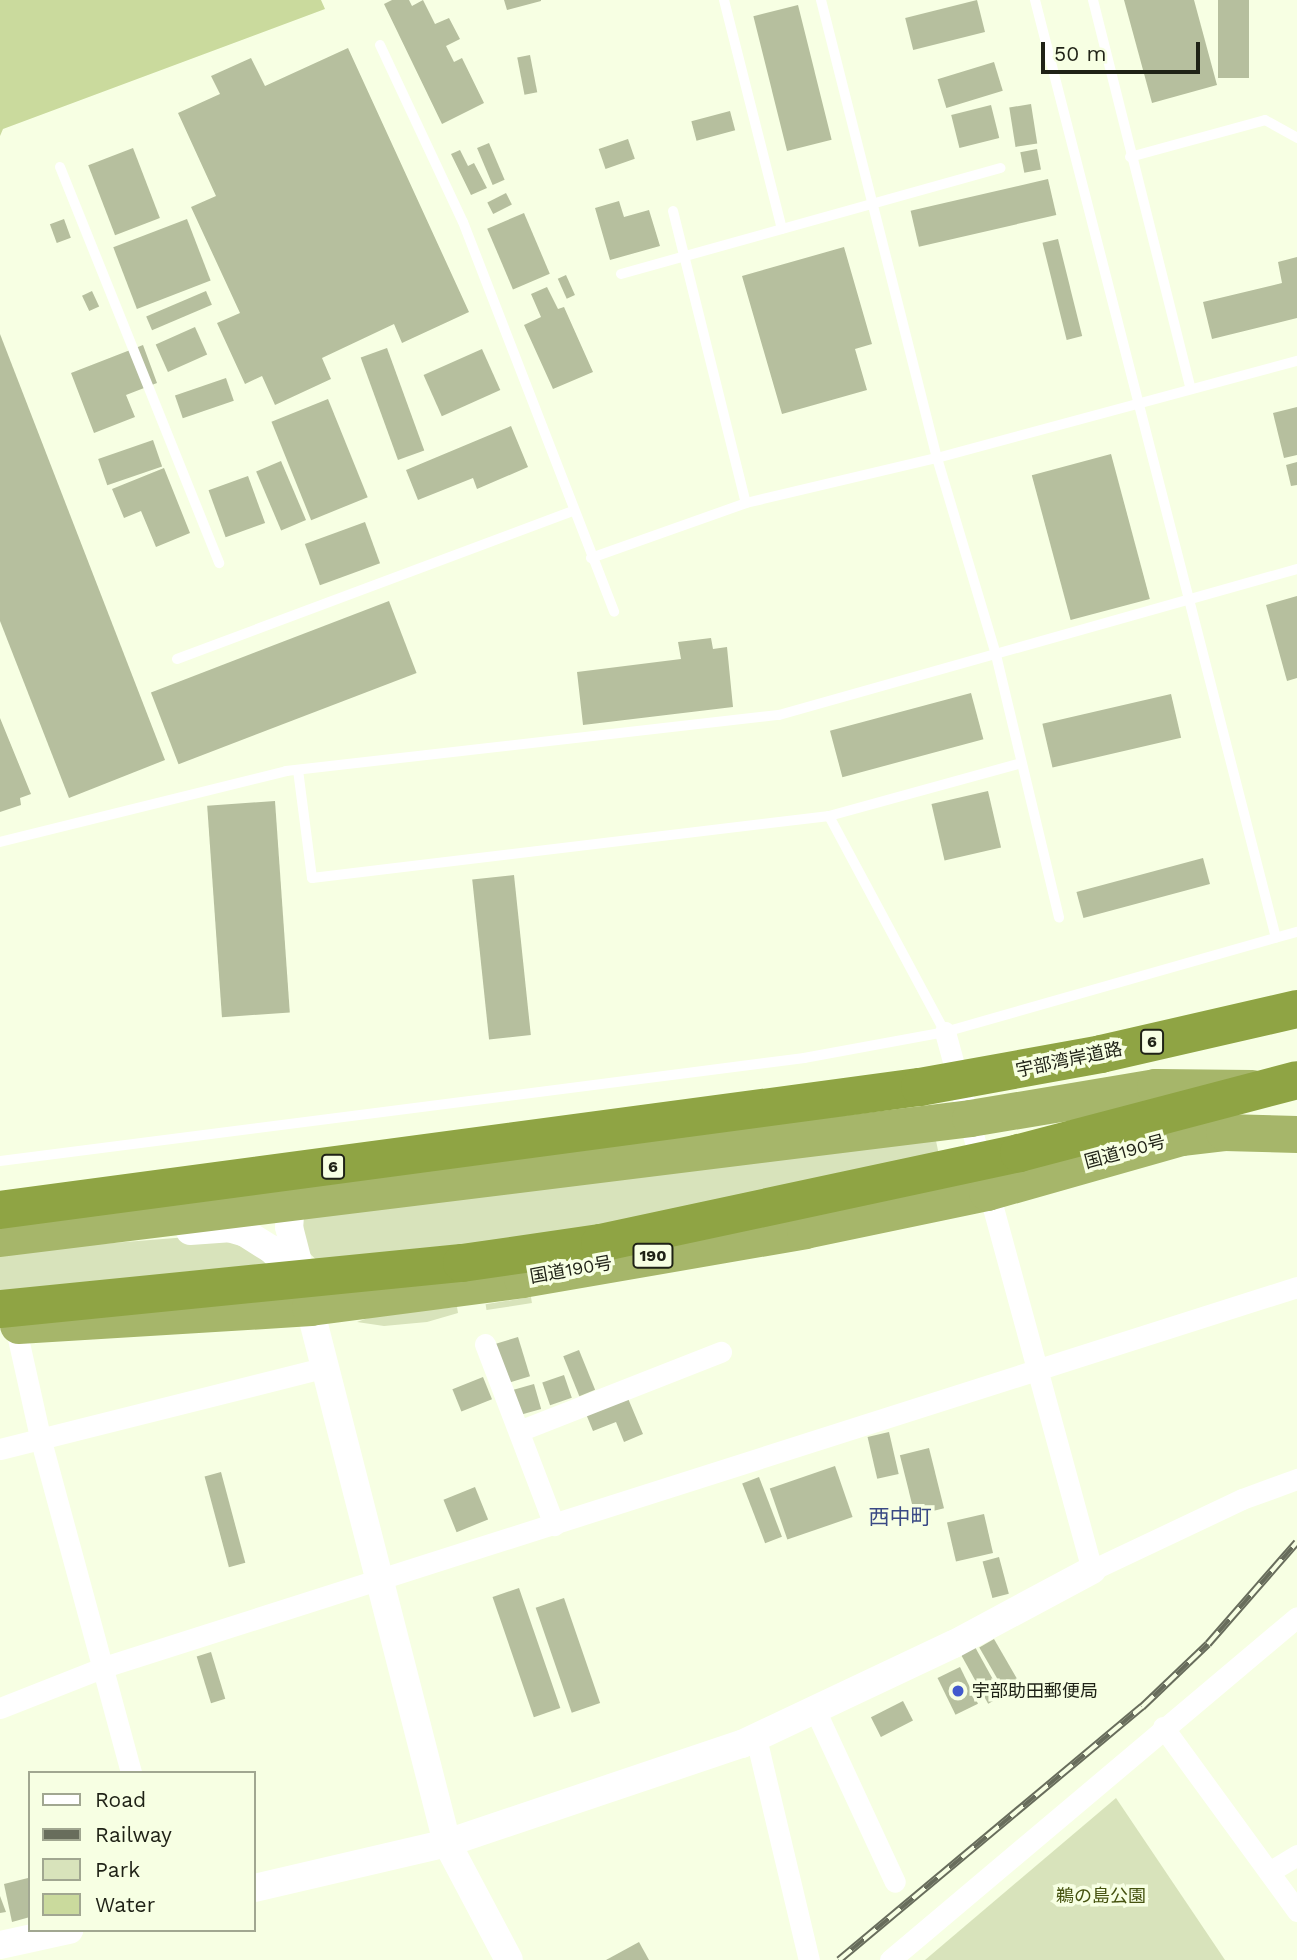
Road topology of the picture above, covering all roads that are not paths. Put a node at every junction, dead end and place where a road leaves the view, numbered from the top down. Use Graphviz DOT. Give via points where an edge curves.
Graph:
graph roads {
  1 [pos="724,0"];
  2 [pos="821,0"];
  3 [pos="1035,0"];
  4 [pos="1093,0"];
  5 [pos="380,45"];
  6 [pos="1297,138"];
  7 [pos="1130,158"];
  8 [pos="60,167"];
  9 [pos="1000,168"];
  10 [pos="873,205"];
  11 [pos="673,211"];
  12 [pos="782,229"];
  13 [pos="684,256"];
  14 [pos="621,274"];
  15 [pos="1297,361"];
  16 [pos="1189,387"];
  17 [pos="1138,400"];
  18 [pos="937,458"];
  19 [pos="746,503"];
  20 [pos="573,510"];
  21 [pos="591,558"];
  22 [pos="219,563"];
  23 [pos="1297,569"];
  24 [pos="1188,599"];
  25 [pos="614,612"];
  26 [pos="996,656"];
  27 [pos="177,659"];
  28 [pos="1021,763"];
  29 [pos="298,770"];
  30 [pos="829,816"];
  31 [pos="0,842"];
  32 [pos="1059,918"];
  33 [pos="1297,932"];
  34 [pos="1276,938"];
  35 [pos="1297,1009"];
  36 [pos="945,1032"];
  37 [pos="1297,1080"];
  38 [pos="1297,1096"];
  39 [pos="970,1118"];
  40 [pos="1297,1134"];
  41 [pos="0,1161"];
  42 [pos="333,1167"];
  43 [pos="987,1192"];
  44 [pos="290,1201"];
  45 [pos="4,1228"];
  46 [pos="1297,1287"];
  47 [pos="306,1293"];
  48 [pos="5,1320"];
  49 [pos="485,1344"];
  50 [pos="721,1352"];
  51 [pos="326,1367"];
  52 [pos="1038,1372"];
  53 [pos="519,1432"];
  54 [pos="41,1441"];
  55 [pos="0,1449"];
  56 [pos="1297,1479"];
  57 [pos="554,1525"];
  58 [pos="1092,1570"];
  59 [pos="380,1582"];
  60 [pos="1297,1616"];
  61 [pos="104,1667"];
  62 [pos="0,1708"];
  63 [pos="816,1712"];
  64 [pos="1163,1727"];
  65 [pos="756,1738"];
  66 [pos="130,1771"];
  67 [pos="447,1843"];
  68 [pos="1297,1855"];
  69 [pos="1269,1872"];
  70 [pos="895,1882"];
  71 [pos="256,1888"];
  72 [pos="1297,1911"];
  73 [pos="60,1932"];
  74 [pos="0,1945"];
  75 [pos="509,1960"];
  76 [pos="809,1960"];
  77 [pos="890,1960"];
  1 -- 12 [label="lane"];
  2 -- 10 [label="lane"];
  3 -- 17 [label="lane"];
  4 -- 7 [label="lane"];
  5 -- 20 [label="lane" via="463,222"];
  6 -- 7 [label="lane" via="1265,120"];
  7 -- 16 [label="lane"];
  8 -- 22 [label="lane"];
  9 -- 10 [label="lane"];
  10 -- 12 [label="lane"];
  10 -- 18 [label="lane"];
  11 -- 13 [label="lane"];
  12 -- 13 [label="lane"];
  13 -- 14 [label="lane"];
  13 -- 19 [label="lane"];
  15 -- 16 [label="lane"];
  16 -- 17 [label="lane"];
  17 -- 18 [label="lane"];
  17 -- 24 [label="lane"];
  18 -- 19 [label="lane"];
  18 -- 26 [label="lane"];
  19 -- 21 [label="lane"];
  20 -- 21 [label="lane"];
  20 -- 27 [label="lane"];
  21 -- 25 [label="lane"];
  23 -- 24 [label="lane"];
  24 -- 26 [label="lane"];
  24 -- 34 [label="lane"];
  26 -- 28 [label="lane"];
  26 -- 29 [label="lane" via="779,715"];
  28 -- 30 [label="lane"];
  28 -- 32 [label="lane"];
  29 -- 30 [label="lane" via="312,878"];
  29 -- 31 [label="lane"];
  30 -- 36 [label="lane"];
  33 -- 34 [label="lane"];
  34 -- 36 [label="lane"];
  35 -- 42 [label="highway, 宇部湾岸道路 / 6" via="1006,1073"];
  36 -- 39 [label="street"];
  36 -- 41 [label="lane" via="804,1058"];
  37 -- 47 [label="highway" via="1019,1153 600,1243"];
  38 -- 39 [label="highway" via="1243,1087 1155,1087"];
  39 -- 43 [label="street"];
  39 -- 44 [label="highway"];
  40 -- 43 [label="highway, 国道190号 / 190" via="1224,1132 1181,1137"];
  42 -- 44 [label="street" via="307,1178"];
  42 -- 45 [label="highway, 6"];
  43 -- 47 [label="highway, 国道190号 / 190" via="804,1230 536,1276"];
  43 -- 52 [label="street"];
  44 -- 45 [label="highway"];
  44 -- 47 [label="street" via="289,1227"];
  45 -- 47 [label="street" via="229,1228 258,1239"];
  46 -- 52 [label="street"];
  47 -- 48 [label="highway"];
  47 -- 51 [label="street"];
  48 -- 54 [label="street"];
  49 -- 53 [label="street"];
  50 -- 53 [label="street"];
  51 -- 54 [label="street"];
  51 -- 59 [label="street"];
  52 -- 57 [label="street"];
  52 -- 58 [label="street"];
  53 -- 57 [label="street"];
  54 -- 55 [label="street"];
  54 -- 61 [label="street"];
  56 -- 58 [label="street" via="1242,1499"];
  57 -- 59 [label="street"];
  58 -- 63 [label="street"];
  59 -- 61 [label="street"];
  59 -- 67 [label="street"];
  60 -- 64 [label="street"];
  61 -- 62 [label="street"];
  61 -- 66 [label="street"];
  63 -- 65 [label="street"];
  63 -- 70 [label="street"];
  64 -- 69 [label="street"];
  64 -- 77 [label="street"];
  65 -- 67 [label="street" via="532,1818"];
  65 -- 76 [label="street"];
  67 -- 71 [label="street"];
  67 -- 75 [label="street"];
  68 -- 69 [label="street"];
  69 -- 72 [label="street"];
  73 -- 74 [label="street"];
}
